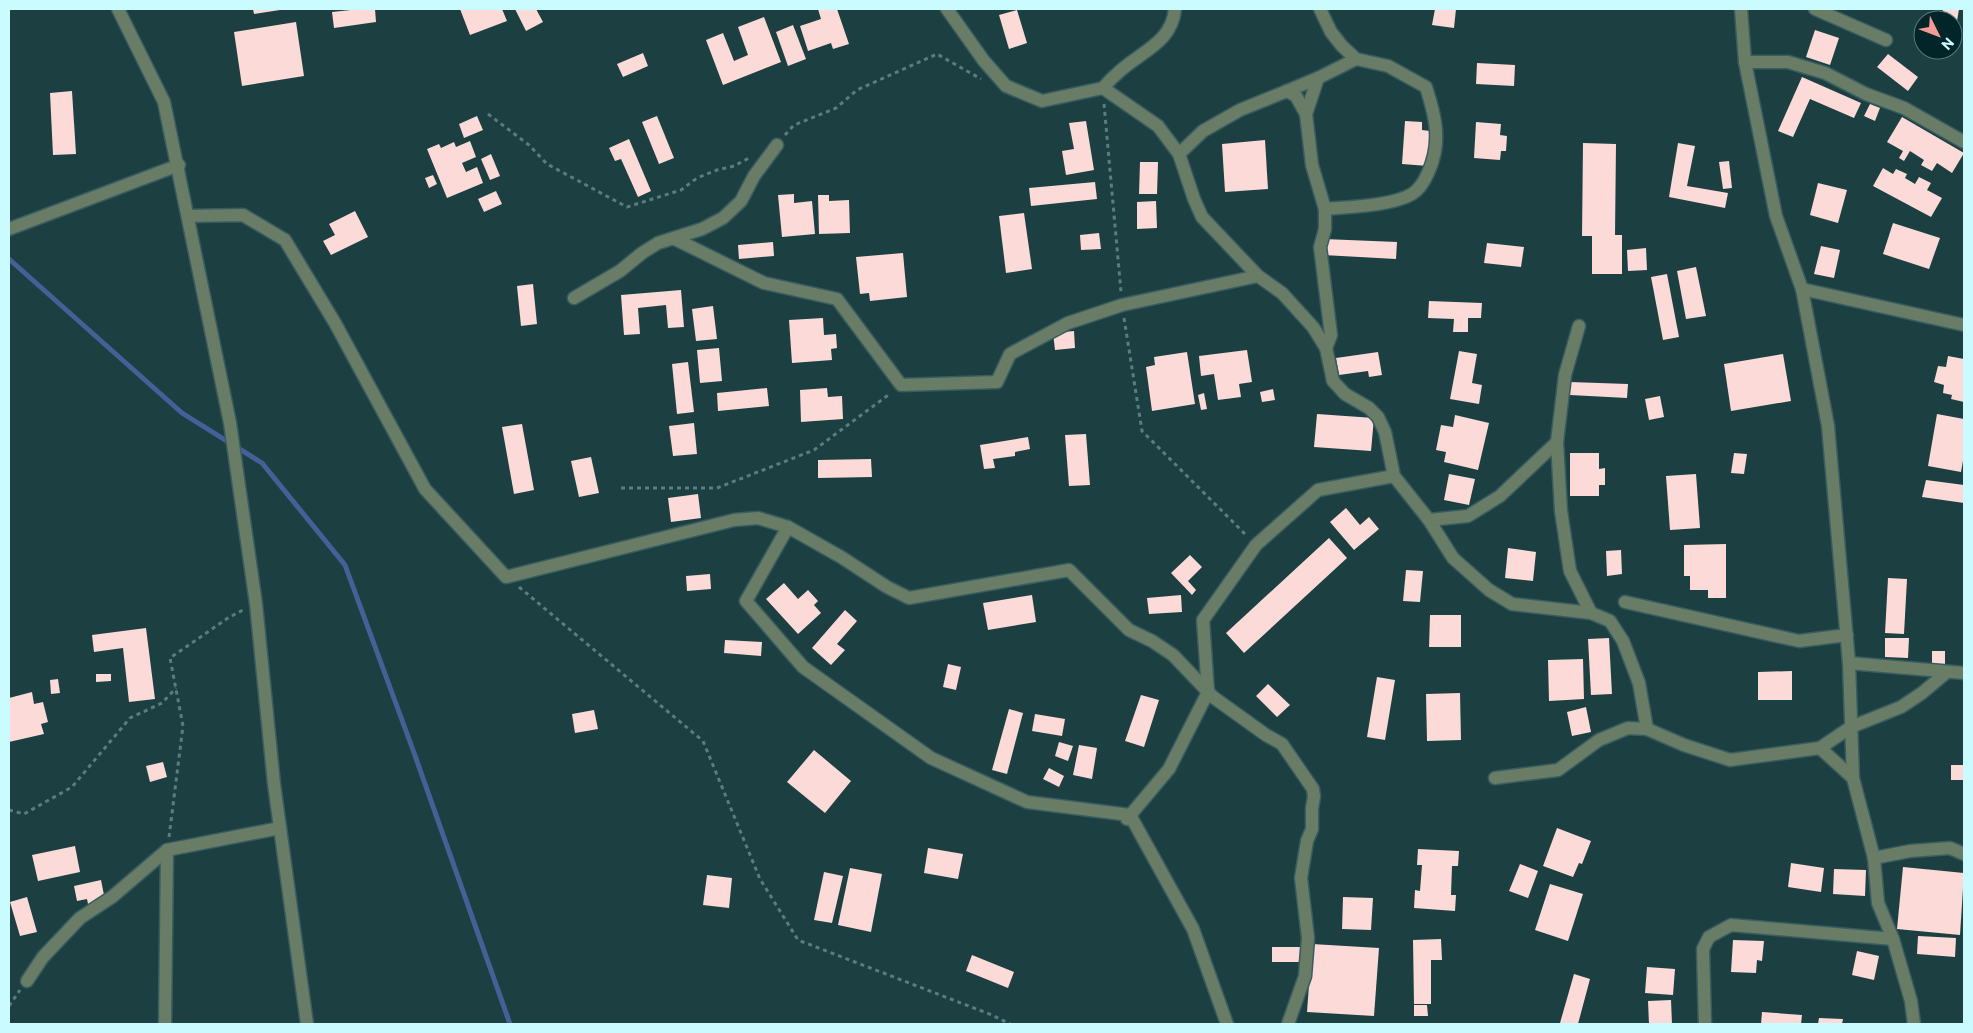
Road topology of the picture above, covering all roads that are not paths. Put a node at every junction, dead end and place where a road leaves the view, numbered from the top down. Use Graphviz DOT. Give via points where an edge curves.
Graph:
graph roads {
  1 [pos="118,9"];
  2 [pos="947,9"];
  3 [pos="1175,9"];
  4 [pos="1320,9"];
  5 [pos="1741,9"];
  6 [pos="1815,9"];
  7 [pos="1886,40"];
  8 [pos="1356,59"];
  9 [pos="1745,62"];
  10 [pos="1318,78"];
  11 [pos="1103,88"];
  12 [pos="1287,91"];
  13 [pos="1306,114"];
  14 [pos="1964,142"];
  15 [pos="776,145"];
  16 [pos="1179,154"];
  17 [pos="179,165"];
  18 [pos="1324,209"];
  19 [pos="189,216"];
  20 [pos="9,229"];
  21 [pos="675,239"];
  22 [pos="1258,276"];
  23 [pos="1802,289"];
  24 [pos="574,298"];
  25 [pos="1964,325"];
  26 [pos="1579,326"];
  27 [pos="1326,348"];
  28 [pos="1557,442"];
  29 [pos="1394,476"];
  30 [pos="1429,520"];
  31 [pos="788,527"];
  32 [pos="1625,602"];
  33 [pos="1591,613"];
  34 [pos="1847,636"];
  35 [pos="1849,663"];
  36 [pos="1947,672"];
  37 [pos="1964,673"];
  38 [pos="1208,692"];
  39 [pos="1850,727"];
  40 [pos="1647,729"];
  41 [pos="1820,748"];
  42 [pos="1495,778"];
  43 [pos="1853,778"];
  44 [pos="1128,817"];
  45 [pos="280,828"];
  46 [pos="167,850"];
  47 [pos="1964,854"];
  48 [pos="1874,858"];
  49 [pos="1893,939"];
  50 [pos="27,981"];
  51 [pos="164,1024"];
  52 [pos="307,1024"];
  53 [pos="1227,1024"];
  54 [pos="1288,1024"];
  55 [pos="1705,1024"];
  56 [pos="1914,1024"];
  1 -- 17 [label="street" via="164,102"];
  2 -- 11 [label="street" via="1006,86 1042,101"];
  3 -- 11 [label="street" via="1174,21 1165,35 1120,70"];
  4 -- 8 [label="street" via="1331,32"];
  5 -- 9 [label="street"];
  6 -- 7 [label="street"];
  8 -- 10 [label="street"];
  8 -- 18 [label="street" via="1388,66 1426,87 1436,125 1437,144 1433,162 1422,184 1412,194 1377,204"];
  9 -- 14 [label="street" via="1788,62 1825,73 1866,94 1904,108"];
  9 -- 23 [label="street" via="1776,216"];
  10 -- 12 [label="street"];
  10 -- 13 [label="street"];
  11 -- 16 [label="street" via="1158,126"];
  12 -- 13 [label="street" via="1296,96"];
  12 -- 16 [label="street" via="1240,110 1203,131"];
  13 -- 18 [label="street" via="1312,166"];
  15 -- 21 [label="street" via="741,201 723,218"];
  16 -- 22 [label="street" via="1202,217"];
  17 -- 19 [label="street"];
  17 -- 20 [label="street"];
  18 -- 27 [label="street" via="1325,230 1320,247 1331,334"];
  19 -- 31 [label="street" via="243,215 285,240 335,323 426,489 506,577 734,520 758,518"];
  19 -- 45 [label="street" via="230,423 256,604"];
  21 -- 22 [label="street" via="764,283 838,299 902,386 997,382 1010,354 1068,323 1122,305"];
  21 -- 24 [label="street" via="658,243 620,271"];
  22 -- 27 [label="street" via="1282,293 1313,327"];
  23 -- 25 [label="street"];
  23 -- 34 [label="street" via="1828,426"];
  26 -- 28 [label="street" via="1565,374"];
  27 -- 29 [label="street" via="1333,382 1378,417 1385,432"];
  28 -- 30 [label="street" via="1500,496 1468,516"];
  28 -- 33 [label="street" via="1561,511 1570,571"];
  29 -- 30 [label="street"];
  29 -- 38 [label="street" via="1318,490 1256,545 1203,620"];
  30 -- 33 [label="street" via="1453,558 1502,599 1512,604"];
  31 -- 38 [label="street" via="909,598 1069,570 1129,630 1173,656"];
  31 -- 44 [label="street" via="746,601 803,667 931,758 1027,802"];
  32 -- 34 [label="street" via="1799,641"];
  33 -- 40 [label="street" via="1610,621 1622,641 1639,683"];
  34 -- 35 [label="street"];
  35 -- 36 [label="street"];
  35 -- 39 [label="street"];
  36 -- 37 [label="street"];
  36 -- 39 [label="street" via="1901,707"];
  38 -- 44 [label="street" via="1169,769"];
  38 -- 54 [label="street" via="1282,744 1313,789 1312,829 1301,878 1308,938 1305,976"];
  39 -- 41 [label="street"];
  39 -- 43 [label="street"];
  40 -- 41 [label="street" via="1730,760"];
  40 -- 42 [label="street" via="1628,728 1599,740 1558,770"];
  41 -- 43 [label="street"];
  43 -- 48 [label="street"];
  44 -- 53 [label="street" via="1193,929"];
  45 -- 46 [label="street"];
  45 -- 52 [label="street"];
  46 -- 50 [label="street" via="112,897 80,918 43,957"];
  46 -- 51 [label="street"];
  47 -- 48 [label="street" via="1950,848"];
  48 -- 49 [label="street" via="1878,903"];
  49 -- 55 [label="street" via="1731,925 1709,937 1703,949"];
  49 -- 56 [label="street" via="1911,1001"];
}
